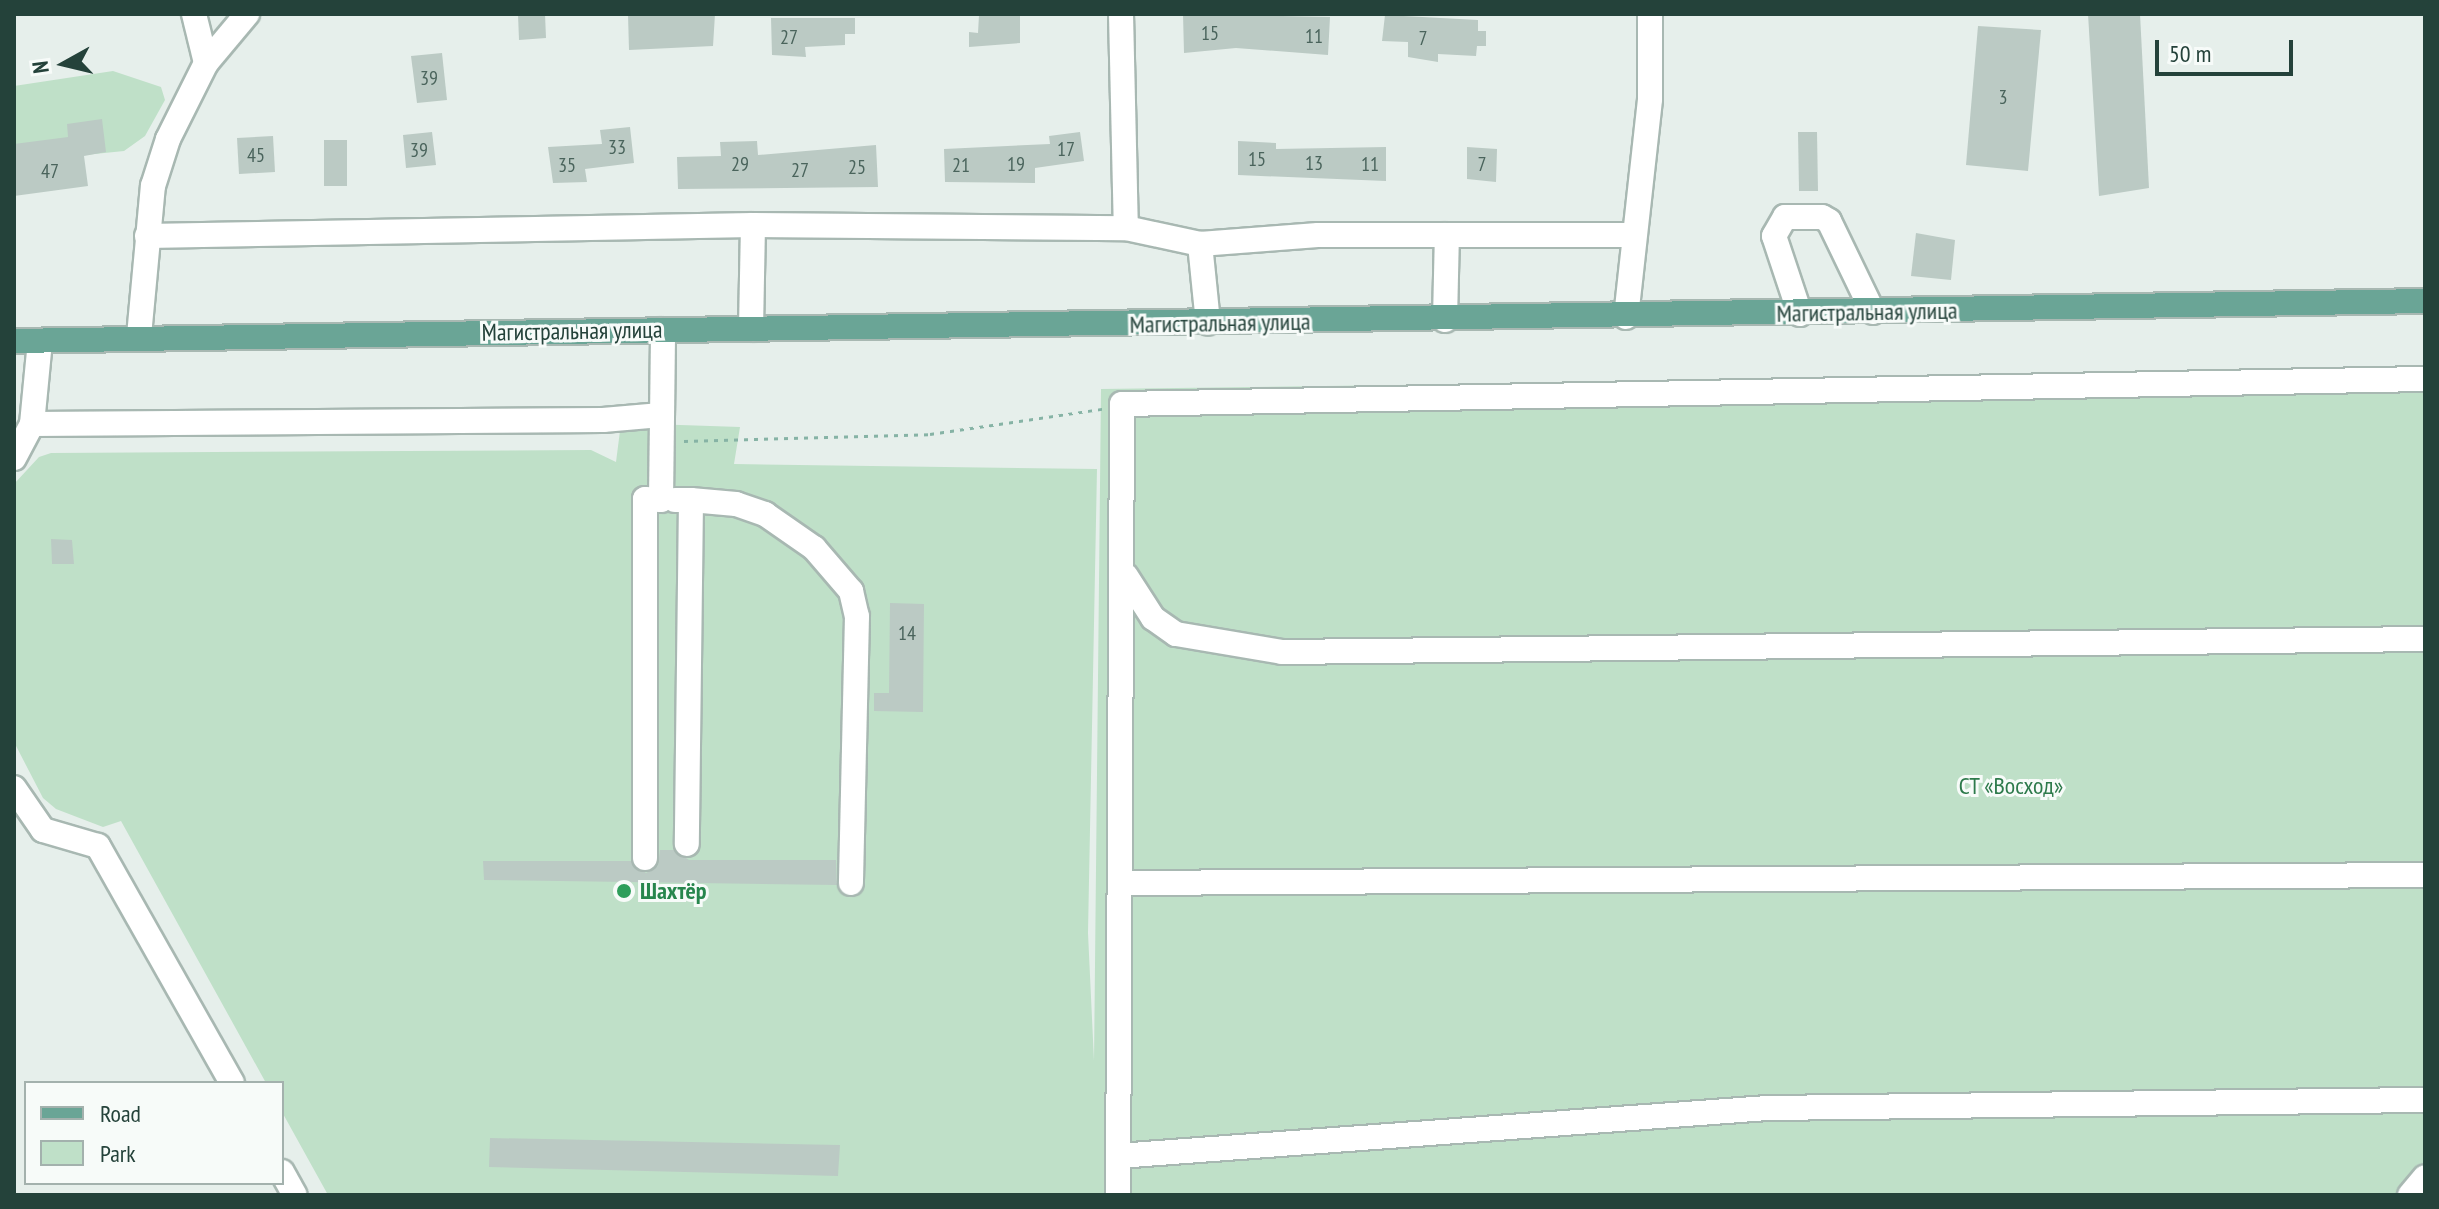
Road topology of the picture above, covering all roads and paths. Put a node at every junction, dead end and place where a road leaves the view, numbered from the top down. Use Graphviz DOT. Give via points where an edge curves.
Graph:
graph roads {
  1 [pos="194,14"];
  2 [pos="247,14"];
  3 [pos="1121,14"];
  4 [pos="1650,14"];
  5 [pos="206,63"];
  6 [pos="753,225"];
  7 [pos="1126,228"];
  8 [pos="1447,235"];
  9 [pos="1632,235"];
  10 [pos="147,236"];
  11 [pos="1200,244"];
  12 [pos="2425,301"];
  13 [pos="1873,312"];
  14 [pos="1800,314"];
  15 [pos="1626,317"];
  16 [pos="1445,320"];
  17 [pos="1208,323"];
  18 [pos="751,329"];
  19 [pos="663,330"];
  20 [pos="139,336"];
  21 [pos="14,341"];
  22 [pos="40,341"];
  23 [pos="2425,379"];
  24 [pos="1122,404"];
  25 [pos="661,415"];
  26 [pos="32,424"];
  27 [pos="661,441"];
  28 [pos="16,454"];
  29 [pos="661,500"];
  30 [pos="691,500"];
  31 [pos="1124,571"];
  32 [pos="2425,639"];
  33 [pos="645,646"];
  34 [pos="689,648"];
  35 [pos="14,788"];
  36 [pos="687,844"];
  37 [pos="645,858"];
  38 [pos="2425,875"];
  39 [pos="851,883"];
  40 [pos="1121,883"];
  41 [pos="231,1081"];
  42 [pos="2425,1100"];
  43 [pos="1118,1156"];
  44 [pos="284,1176"];
  45 [pos="2425,1177"];
  46 [pos="295,1195"];
  47 [pos="1118,1195"];
  48 [pos="2410,1195"];
  1 -- 5 [label="street"];
  2 -- 5 [label="street"];
  3 -- 7 [label="street"];
  4 -- 9 [label="street" via="1650,99"];
  5 -- 10 [label="street" via="168,139 153,186"];
  6 -- 7 [label="street"];
  6 -- 10 [label="street"];
  6 -- 18 [label="street"];
  7 -- 11 [label="street"];
  8 -- 9 [label="street"];
  8 -- 11 [label="street" via="1318,235"];
  8 -- 16 [label="street"];
  9 -- 15 [label="street"];
  10 -- 20 [label="street"];
  11 -- 17 [label="street"];
  12 -- 13 [label="main road, Магистральная улица"];
  13 -- 14 [label="main road, Магистральная улица"];
  13 -- 14 [label="street" via="1829,221 1785,217 1774,236"];
  14 -- 15 [label="main road, Магистральная улица"];
  15 -- 16 [label="main road, Магистральная улица"];
  16 -- 17 [label="main road, Магистральная улица"];
  17 -- 18 [label="main road, Магистральная улица"];
  18 -- 19 [label="main road, Магистральная улица"];
  19 -- 20 [label="main road, Магистральная улица"];
  19 -- 25 [label="street"];
  20 -- 22 [label="main road, Магистральная улица"];
  21 -- 22 [label="main road, Магистральная улица"];
  22 -- 26 [label="street"];
  23 -- 24 [label="street"];
  24 -- 27 [label="path" via="915,435"];
  24 -- 31 [label="street"];
  25 -- 26 [label="street" via="603,420"];
  25 -- 27 [label="street"];
  26 -- 28 [label="street"];
  27 -- 29 [label="street"];
  29 -- 30 [label="street"];
  29 -- 33 [label="street" via="645,499"];
  30 -- 34 [label="street"];
  30 -- 39 [label="street" via="736,504 765,514 814,548 851,591 857,616"];
  31 -- 32 [label="street" via="1138,601 1176,634 1282,652"];
  31 -- 40 [label="street"];
  33 -- 34 [label="street"];
  33 -- 37 [label="street"];
  34 -- 36 [label="street"];
  35 -- 41 [label="street" via="43,830 98,846"];
  38 -- 40 [label="street"];
  40 -- 43 [label="street"];
  42 -- 43 [label="street" via="1767,1108"];
  43 -- 47 [label="street"];
  44 -- 46 [label="street"];
  45 -- 48 [label="street"];
}
